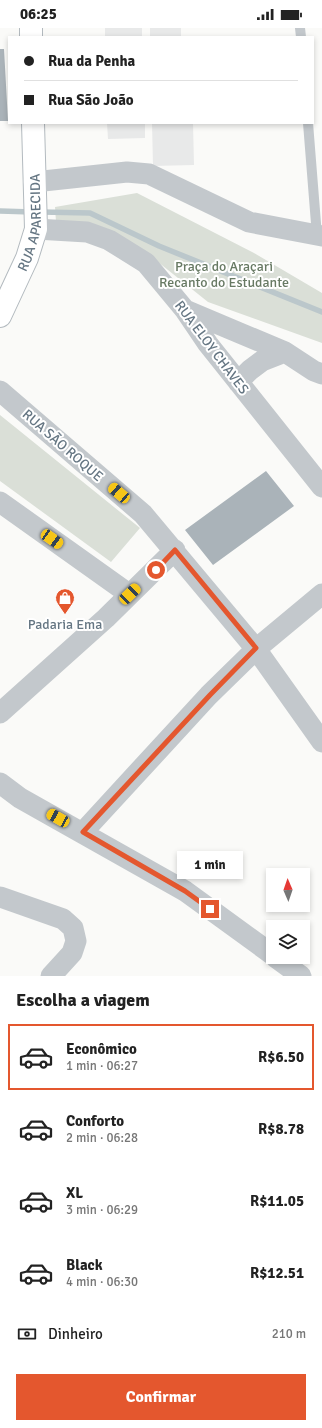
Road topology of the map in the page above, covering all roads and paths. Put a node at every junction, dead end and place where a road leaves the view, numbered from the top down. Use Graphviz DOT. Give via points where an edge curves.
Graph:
graph roads {
  1 [pos="33,124"];
  2 [pos="308,124"];
  3 [pos="34,189"];
  4 [pos="36,229"];
  5 [pos="320,236"];
  6 [pos="185,310"];
  7 [pos="0,316"];
  8 [pos="285,352"];
  9 [pos="322,374"];
  10 [pos="238,382"];
  11 [pos="0,391"];
  12 [pos="322,487"];
  13 [pos="0,502"];
  14 [pos="175,550"];
  15 [pos="130,594"];
  16 [pos="322,594"];
  17 [pos="256,648"];
  18 [pos="0,713"];
  19 [pos="322,742"];
  20 [pos="0,784"];
  21 [pos="83,832"];
  22 [pos="0,897"];
  23 [pos="266,950"];
  24 [pos="285,964"];
  25 [pos="52,976"];
  26 [pos="301,976"];
  1 -- 3 [label="street, RUA APARECIDA"];
  2 -- 5 [label="lane"];
  3 -- 4 [label="street, RUA APARECIDA"];
  3 -- 5 [label="street" via="127,172 149,174 249,222"];
  4 -- 6 [label="street, RUA ELOY CHAVES" via="87,232 109,240 146,263"];
  4 -- 7 [label="street, RUA APARECIDA" via="27,258"];
  6 -- 8 [label="street"];
  6 -- 10 [label="street, RUA ELOY CHAVES"];
  8 -- 9 [label="street"];
  8 -- 10 [label="street" via="262,361"];
  10 -- 12 [label="street, RUA ELOY CHAVES"];
  11 -- 14 [label="street, RUA SÃO ROQUE" via="143,514"];
  13 -- 15 [label="street"];
  14 -- 15 [label="street"];
  14 -- 17 [label="street, RUA SÃO ROQUE"];
  15 -- 18 [label="street"];
  16 -- 17 [label="street"];
  17 -- 19 [label="street, RUA SÃO ROQUE"];
  17 -- 21 [label="street"];
  20 -- 21 [label="street" via="20,798"];
  21 -- 23 [label="street" via="185,891"];
  22 -- 25 [label="street" via="63,919 73,928 76,940 72,953"];
  24 -- 26 [label="street"];
}
